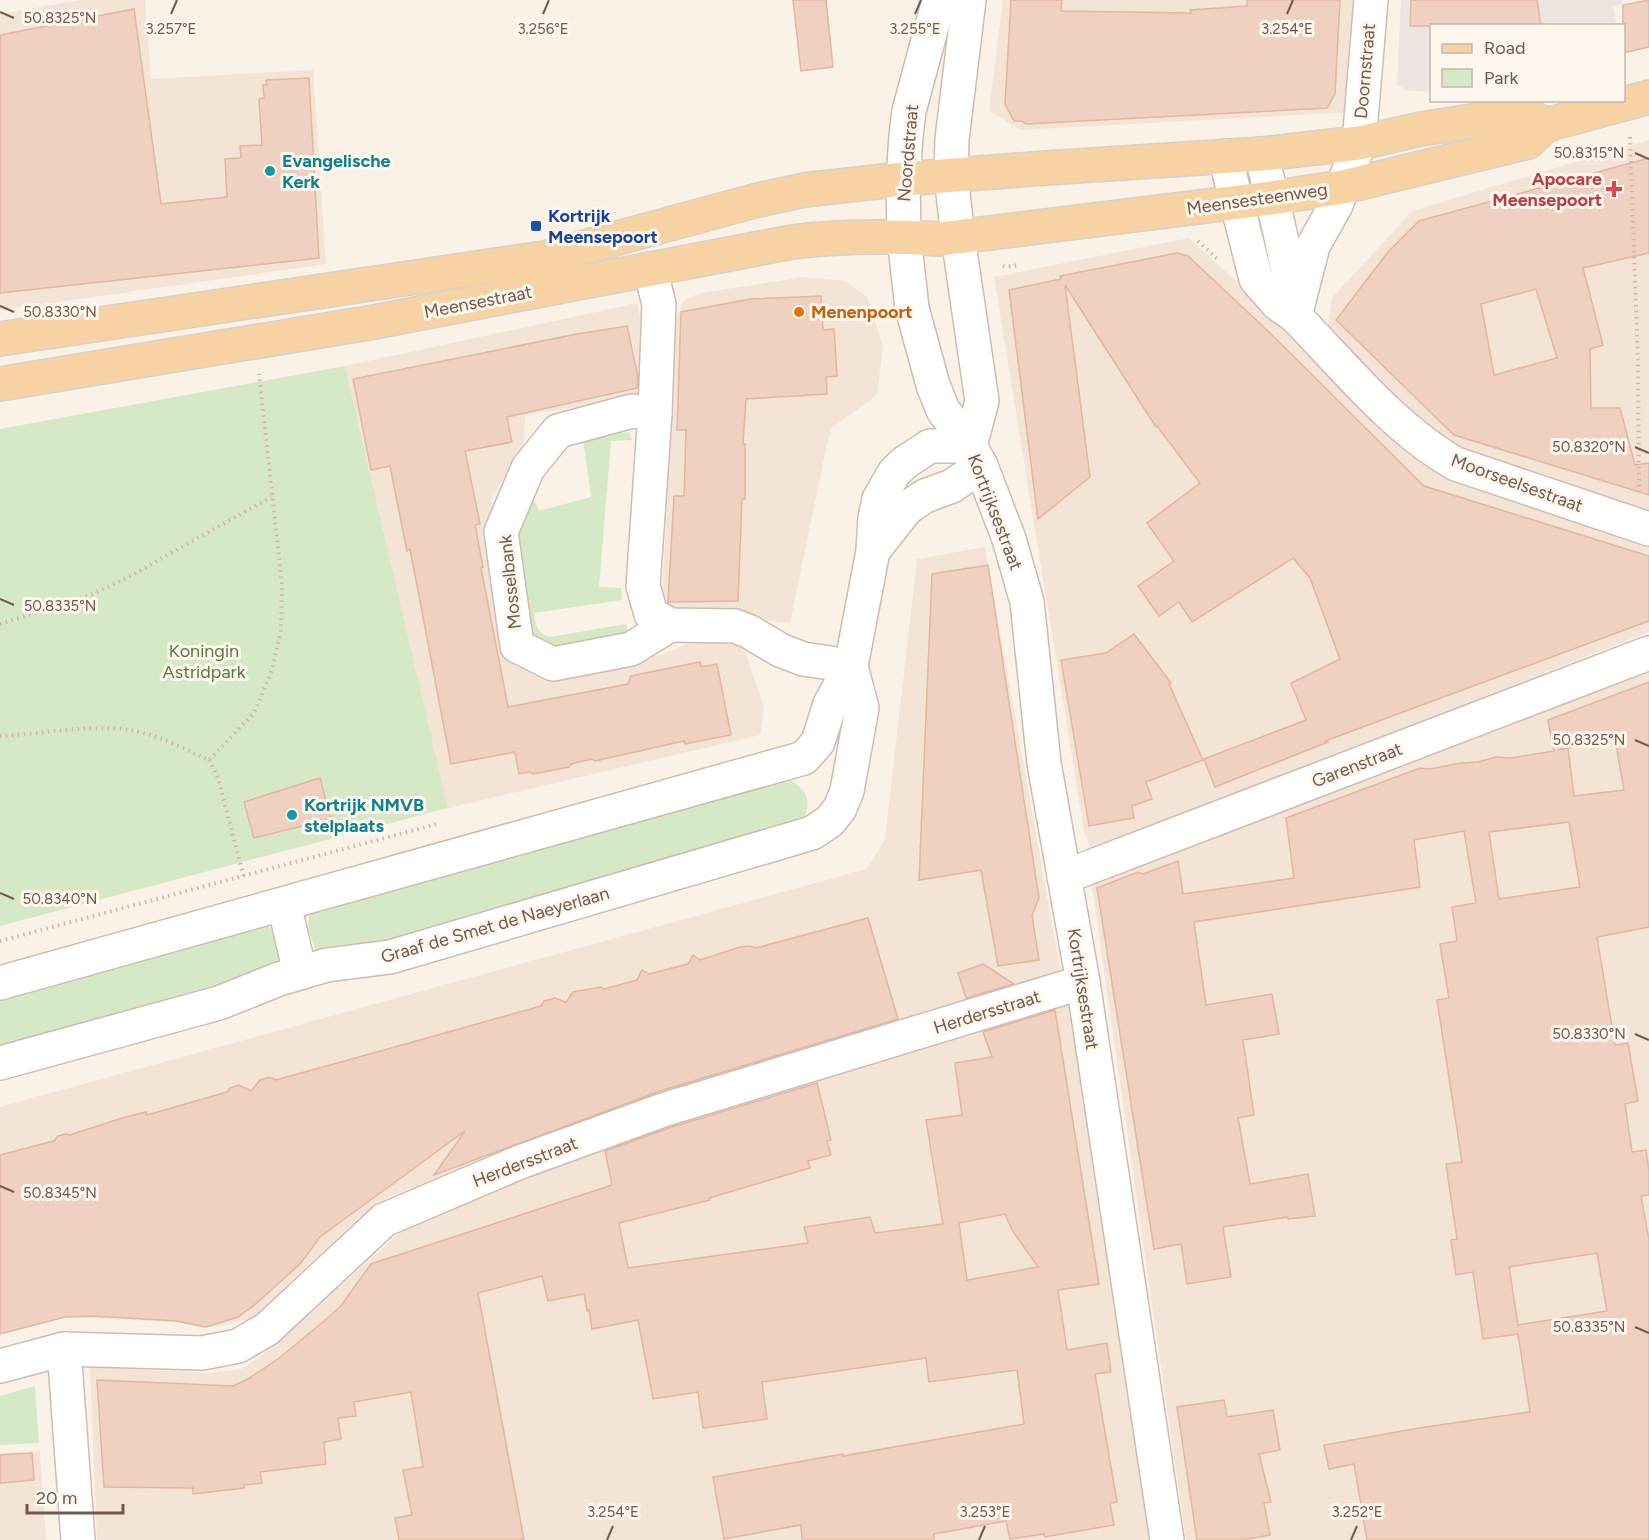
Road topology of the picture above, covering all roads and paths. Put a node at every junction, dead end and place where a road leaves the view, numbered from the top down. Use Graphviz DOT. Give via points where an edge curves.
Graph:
graph roads {
  1 [pos="939,0"];
  2 [pos="969,0"];
  3 [pos="1371,0"];
  4 [pos="1649,97"];
  5 [pos="1546,125"];
  6 [pos="1629,130"];
  7 [pos="1359,142"];
  8 [pos="1262,154"];
  9 [pos="1225,156"];
  10 [pos="951,176"];
  11 [pos="903,179"];
  12 [pos="1343,187"];
  13 [pos="1270,198"];
  14 [pos="1236,202"];
  15 [pos="904,237"];
  16 [pos="958,237"];
  17 [pos="650,268"];
  18 [pos="1294,316"];
  19 [pos="0,339"];
  20 [pos="256,340"];
  21 [pos="0,384"];
  22 [pos="655,413"];
  23 [pos="975,456"];
  24 [pos="271,497"];
  25 [pos="1644,527"];
  26 [pos="873,550"];
  27 [pos="0,624"];
  28 [pos="670,625"];
  29 [pos="1649,653"];
  30 [pos="851,666"];
  31 [pos="0,736"];
  32 [pos="209,760"];
  33 [pos="244,877"];
  34 [pos="1064,878"];
  35 [pos="284,904"];
  36 [pos="300,973"];
  37 [pos="1083,982"];
  38 [pos="0,983"];
  39 [pos="0,1063"];
  40 [pos="64,1349"];
  41 [pos="0,1366"];
  42 [pos="78,1540"];
  43 [pos="1167,1540"];
  1 -- 11 [label="street, Noordstraat" via="909,111"];
  2 -- 10 [label="street"];
  3 -- 7 [label="street, Doornstraat"];
  4 -- 5 [label="main road, Meensesteenweg"];
  5 -- 7 [label="main road" via="1524,113"];
  5 -- 12 [label="main road, Meensesteenweg" via="1528,142"];
  6 -- 25 [label="path"];
  7 -- 8 [label="main road"];
  7 -- 12 [label="street"];
  8 -- 9 [label="main road"];
  8 -- 13 [label="street"];
  9 -- 10 [label="main road"];
  9 -- 14 [label="street, Moorseelsestraat"];
  10 -- 11 [label="main road, Meensestraat"];
  10 -- 16 [label="street"];
  11 -- 15 [label="street, Noordstraat"];
  11 -- 19 [label="main road, Meensestraat" via="774,196 544,258"];
  12 -- 13 [label="main road, Meensesteenweg"];
  12 -- 18 [label="street" via="1313,246"];
  13 -- 14 [label="main road, Meensesteenweg"];
  13 -- 18 [label="street" via="1290,275"];
  14 -- 16 [label="main road, Meensesteenweg"];
  14 -- 18 [label="street, Moorseelsestraat" via="1256,279"];
  15 -- 16 [label="main road, Meensestraat"];
  15 -- 17 [label="main road, Meensestraat" via="814,239"];
  15 -- 23 [label="street, Kortrijksestraat" via="912,308 933,385 943,410"];
  16 -- 23 [label="street, Kortrijksestraat" via="982,401"];
  17 -- 20 [label="main road, Meensestraat" via="374,322"];
  17 -- 22 [label="street" via="659,304"];
  18 -- 25 [label="street, Moorseelsestraat" via="1402,426 1436,453 1456,464"];
  20 -- 21 [label="main road, Meensestraat"];
  20 -- 24 [label="path"];
  22 -- 28 [label="street" via="643,586 651,614"];
  22 -- 28 [label="street, Mosselbank" via="632,411 558,431 528,468 501,532 517,646 553,664 631,649"];
  23 -- 26 [label="street, Graaf de Smet de Naeyerlaan" via="952,486 907,508"];
  23 -- 26 [label="street, Graaf de Smet de Naeyerlaan" via="930,446 904,463 879,499"];
  23 -- 34 [label="street, Kortrijksestraat" via="1009,539 1027,602 1044,763"];
  24 -- 27 [label="path" via="91,595"];
  24 -- 32 [label="path" via="282,584 281,630 271,673 254,713"];
  26 -- 30 [label="street, Graaf de Smet de Naeyerlaan"];
  28 -- 30 [label="street" via="735,626 803,658"];
  29 -- 34 [label="street, Garenstraat"];
  30 -- 35 [label="street, Graaf de Smet de Naeyerlaan" via="830,704 818,742 804,758"];
  30 -- 36 [label="street, Graaf de Smet de Naeyerlaan" via="862,708 846,791 830,821 812,832 390,957 327,965"];
  31 -- 32 [label="path" via="93,729 135,731"];
  32 -- 33 [label="path" via="217,775"];
  34 -- 37 [label="street, Kortrijksestraat"];
  35 -- 36 [label="street"];
  35 -- 38 [label="street, Graaf de Smet de Naeyerlaan"];
  36 -- 39 [label="street, Graaf de Smet de Naeyerlaan" via="219,1003"];
  37 -- 40 [label="street, Herdersstraat" via="666,1109 520,1162 384,1220 267,1329 238,1346 202,1353"];
  37 -- 43 [label="street, Kortrijksestraat"];
  40 -- 41 [label="street, Herdersstraat"];
  40 -- 42 [label="street"];
}
